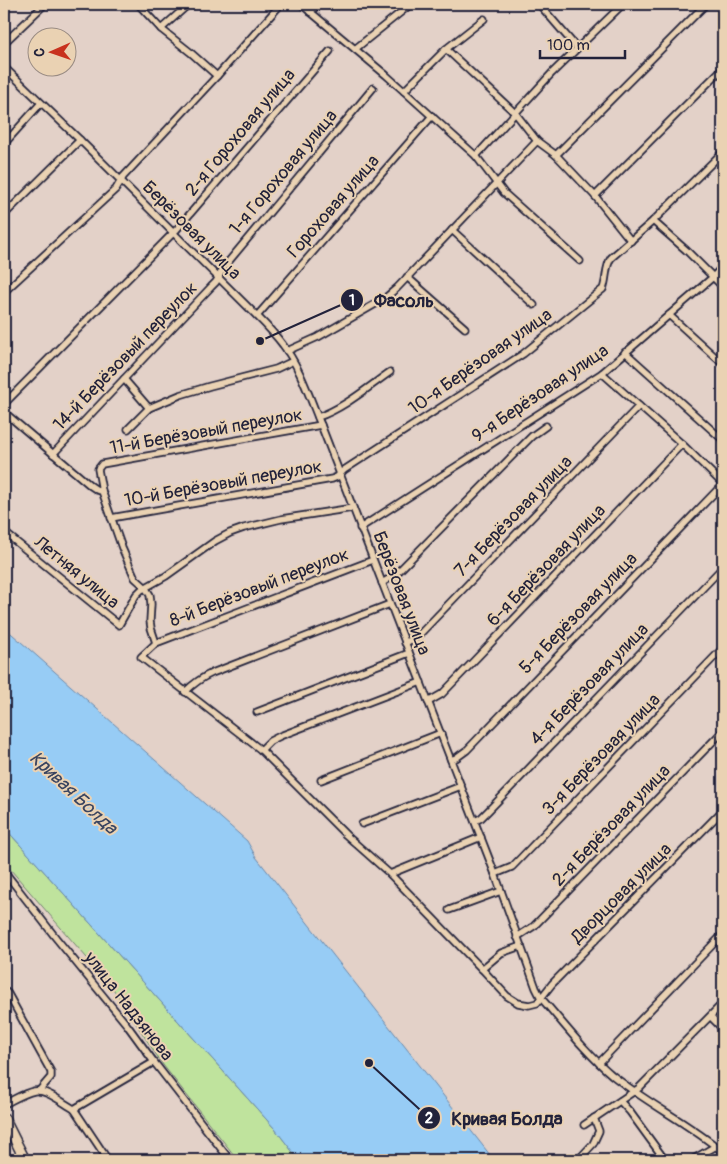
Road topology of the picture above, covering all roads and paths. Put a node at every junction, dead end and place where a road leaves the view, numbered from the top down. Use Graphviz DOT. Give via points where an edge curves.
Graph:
graph roads {
  1 [pos="45,4"];
  2 [pos="138,4"];
  3 [pos="189,4"];
  4 [pos="281,4"];
  5 [pos="301,4"];
  6 [pos="320,4"];
  7 [pos="411,4"];
  8 [pos="539,4"];
  9 [pos="623,4"];
  10 [pos="706,4"];
  11 [pos="310,12"];
  12 [pos="484,19"];
  13 [pos="160,29"];
  14 [pos="4,43"];
  15 [pos="577,48"];
  16 [pos="356,49"];
  17 [pos="446,49"];
  18 [pos="330,51"];
  19 [pos="4,67"];
  20 [pos="723,68"];
  21 [pos="217,76"];
  22 [pos="373,88"];
  23 [pos="404,91"];
  24 [pos="41,104"];
  25 [pos="516,114"];
  26 [pos="432,116"];
  27 [pos="80,140"];
  28 [pos="537,140"];
  29 [pos="4,144"];
  30 [pos="723,152"];
  31 [pos="556,155"];
  32 [pos="476,156"];
  33 [pos="121,182"];
  34 [pos="497,184"];
  35 [pos="595,196"];
  36 [pos="4,216"];
  37 [pos="653,221"];
  38 [pos="452,230"];
  39 [pos="174,232"];
  40 [pos="631,241"];
  41 [pos="580,261"];
  42 [pos="723,266"];
  43 [pos="407,277"];
  44 [pos="218,278"];
  45 [pos="713,278"];
  46 [pos="723,287"];
  47 [pos="4,292"];
  48 [pos="534,305"];
  49 [pos="669,315"];
  50 [pos="257,316"];
  51 [pos="465,328"];
  52 [pos="287,351"];
  53 [pos="625,352"];
  54 [pos="293,361"];
  55 [pos="723,364"];
  56 [pos="390,372"];
  57 [pos="602,373"];
  58 [pos="124,380"];
  59 [pos="4,404"];
  60 [pos="639,406"];
  61 [pos="149,408"];
  62 [pos="4,412"];
  63 [pos="318,417"];
  64 [pos="321,426"];
  65 [pos="546,426"];
  66 [pos="128,428"];
  67 [pos="723,440"];
  68 [pos="682,444"];
  69 [pos="53,454"];
  70 [pos="340,475"];
  71 [pos="723,484"];
  72 [pos="102,491"];
  73 [pos="353,508"];
  74 [pos="111,518"];
  75 [pos="360,528"];
  76 [pos="4,532"];
  77 [pos="373,560"];
  78 [pos="723,567"];
  79 [pos="382,582"];
  80 [pos="145,587"];
  81 [pos="390,604"];
  82 [pos="406,642"];
  83 [pos="156,643"];
  84 [pos="723,648"];
  85 [pos="409,653"];
  86 [pos="420,682"];
  87 [pos="185,692"];
  88 [pos="428,702"];
  89 [pos="257,712"];
  90 [pos="723,731"];
  91 [pos="440,733"];
  92 [pos="261,750"];
  93 [pos="451,760"];
  94 [pos="321,780"];
  95 [pos="461,786"];
  96 [pos="723,810"];
  97 [pos="474,821"];
  98 [pos="362,824"];
  99 [pos="481,837"];
  100 [pos="4,871"];
  101 [pos="390,874"];
  102 [pos="495,874"];
  103 [pos="501,891"];
  104 [pos="449,910"];
  105 [pos="723,934"];
  106 [pos="517,937"];
  107 [pos="520,946"];
  108 [pos="482,969"];
  109 [pos="4,990"];
  110 [pos="541,998"];
  111 [pos="723,1003"];
  112 [pos="711,1017"];
  113 [pos="723,1028"];
  114 [pos="154,1062"];
  115 [pos="599,1063"];
  116 [pos="39,1090"];
  117 [pos="635,1092"];
  118 [pos="620,1100"];
  119 [pos="4,1104"];
  120 [pos="74,1109"];
  121 [pos="4,1118"];
  122 [pos="594,1118"];
  123 [pos="584,1126"];
  124 [pos="716,1146"];
  125 [pos="723,1152"];
  126 [pos="25,1160"];
  127 [pos="108,1160"];
  128 [pos="230,1160"];
  129 [pos="578,1160"];
  130 [pos="665,1160"];
  131 [pos="692,1160"];
  1 -- 14 [label="street"];
  2 -- 13 [label="street"];
  3 -- 13 [label="street"];
  4 -- 21 [label="street"];
  5 -- 11 [label="street"];
  6 -- 11 [label="street"];
  7 -- 16 [label="street"];
  8 -- 15 [label="street"];
  9 -- 15 [label="street"];
  10 -- 31 [label="street"];
  11 -- 16 [label="street"];
  12 -- 17 [label="street"];
  13 -- 21 [label="street"];
  15 -- 25 [label="street"];
  16 -- 23 [label="street"];
  17 -- 23 [label="street"];
  17 -- 25 [label="street"];
  18 -- 39 [label="street, 2-я Гороховая улица"];
  19 -- 24 [label="street, Берёзовая улица"];
  20 -- 35 [label="street"];
  21 -- 33 [label="street"];
  22 -- 44 [label="street, 1-я Гороховая улица"];
  23 -- 26 [label="street"];
  24 -- 27 [label="street, Берёзовая улица"];
  24 -- 29 [label="street"];
  25 -- 28 [label="street"];
  25 -- 32 [label="street"];
  26 -- 32 [label="street"];
  26 -- 50 [label="street, Гороховая улица"];
  27 -- 33 [label="street, Берёзовая улица"];
  27 -- 36 [label="street"];
  28 -- 31 [label="street"];
  28 -- 34 [label="street"];
  30 -- 37 [label="street, 10-я Берёзовая улица"];
  31 -- 35 [label="street"];
  32 -- 34 [label="street"];
  33 -- 39 [label="street, Берёзовая улица"];
  33 -- 47 [label="street"];
  34 -- 38 [label="street"];
  34 -- 41 [label="street"];
  35 -- 40 [label="street"];
  37 -- 40 [label="street, 10-я Берёзовая улица"];
  37 -- 45 [label="street"];
  38 -- 43 [label="street"];
  38 -- 48 [label="street"];
  39 -- 44 [label="street, Берёзовая улица"];
  39 -- 59 [label="street, 2-я Гороховая улица"];
  40 -- 70 [label="street, 10-я Берёзовая улица" via="608,262 603,289 538,343"];
  42 -- 45 [label="street, 9-я Берёзовая улица"];
  43 -- 51 [label="street"];
  43 -- 52 [label="street" via="384,299"];
  44 -- 50 [label="street, Берёзовая улица"];
  44 -- 58 [label="street, 14-й Берёзовый переулок"];
  45 -- 46 [label="street"];
  45 -- 49 [label="street, 9-я Берёзовая улица"];
  49 -- 53 [label="street, 9-я Берёзовая улица"];
  49 -- 55 [label="street"];
  50 -- 52 [label="street, Берёзовая улица"];
  52 -- 54 [label="street, Берёзовая улица"];
  53 -- 57 [label="street, 9-я Берёзовая улица"];
  53 -- 67 [label="street"];
  54 -- 61 [label="street" via="276,369 195,390"];
  54 -- 63 [label="street, Берёзовая улица"];
  56 -- 63 [label="street" via="347,402"];
  57 -- 60 [label="street"];
  57 -- 75 [label="street, 9-я Берёзовая улица"];
  58 -- 61 [label="street"];
  58 -- 69 [label="street, 14-й Берёзовый переулок"];
  60 -- 68 [label="street"];
  60 -- 82 [label="street, 7-я Берёзовая улица" via="418,636"];
  61 -- 66 [label="street"];
  62 -- 69 [label="street"];
  63 -- 64 [label="street, Берёзовая улица"];
  64 -- 70 [label="street, Берёзовая улица"];
  64 -- 72 [label="street, 11-й Берёзовый переулок" via="102,464 98,469"];
  65 -- 79 [label="street" via="532,436 395,575"];
  68 -- 71 [label="street"];
  68 -- 88 [label="street, 6-я Берёзовая улица" via="442,694"];
  69 -- 72 [label="street" via="91,486"];
  70 -- 73 [label="street, Берёзовая улица"];
  70 -- 74 [label="street, 10-й Берёзовый переулок"];
  71 -- 93 [label="street, 5-я Берёзовая улица" via="467,750"];
  72 -- 74 [label="street"];
  73 -- 75 [label="street, Берёзовая улица"];
  73 -- 80 [label="street" via="281,519 230,533"];
  74 -- 80 [label="street" via="130,568"];
  75 -- 77 [label="street, Берёзовая улица"];
  76 -- 80 [label="street, Летняя улица" via="119,625 136,595"];
  77 -- 79 [label="street, Берёзовая улица"];
  77 -- 83 [label="street, 8-й Берёзовый переулок"];
  78 -- 97 [label="street, 4-я Берёзовая улица" via="495,804"];
  79 -- 81 [label="street, Берёзовая улица"];
  80 -- 83 [label="street" via="150,595 151,628"];
  81 -- 82 [label="street, Берёзовая улица"];
  81 -- 87 [label="street" via="212,673"];
  82 -- 85 [label="street, Берёзовая улица"];
  83 -- 87 [label="street" via="141,657"];
  84 -- 102 [label="street, 3-я Берёзовая улица" via="512,867"];
  85 -- 86 [label="street, Берёзовая улица"];
  85 -- 89 [label="street"];
  86 -- 88 [label="street, Берёзовая улица"];
  86 -- 92 [label="street" via="280,736"];
  87 -- 92 [label="street"];
  88 -- 91 [label="street, Берёзовая улица"];
  90 -- 106 [label="street, 2-я Берёзовая улица" via="534,926"];
  91 -- 93 [label="street, Берёзовая улица"];
  91 -- 94 [label="street"];
  92 -- 101 [label="street"];
  93 -- 95 [label="street, Берёзовая улица"];
  95 -- 97 [label="street, Берёзовая улица"];
  95 -- 98 [label="street"];
  96 -- 110 [label="street, Дворцовая улица"];
  97 -- 99 [label="street, Берёзовая улица"];
  99 -- 101 [label="street"];
  99 -- 102 [label="street, Берёзовая улица"];
  100 -- 114 [label="street, улица Надзянова"];
  101 -- 108 [label="street"];
  102 -- 103 [label="street, Берёзовая улица"];
  103 -- 104 [label="street"];
  103 -- 106 [label="street, Берёзовая улица"];
  105 -- 115 [label="street"];
  106 -- 107 [label="street, Берёзовая улица"];
  107 -- 108 [label="street" via="501,953"];
  107 -- 110 [label="street, Берёзовая улица"];
  108 -- 110 [label="street" via="518,1003 537,1003"];
  109 -- 116 [label="street" via="51,1072 51,1077"];
  110 -- 115 [label="street, Берёзовая улица"];
  111 -- 112 [label="street"];
  112 -- 113 [label="street"];
  112 -- 117 [label="street"];
  114 -- 120 [label="street"];
  114 -- 128 [label="street, улица Надзянова"];
  115 -- 117 [label="street, Берёзовая улица"];
  116 -- 119 [label="street"];
  116 -- 120 [label="street"];
  117 -- 118 [label="street"];
  117 -- 124 [label="street, Берёзовая улица"];
  118 -- 122 [label="street"];
  118 -- 130 [label="street"];
  120 -- 127 [label="street"];
  121 -- 126 [label="main road"];
  122 -- 123 [label="street"];
  122 -- 129 [label="street" via="599,1130 593,1144"];
  124 -- 125 [label="street, Берёзовая улица"];
  124 -- 131 [label="street"];
}
